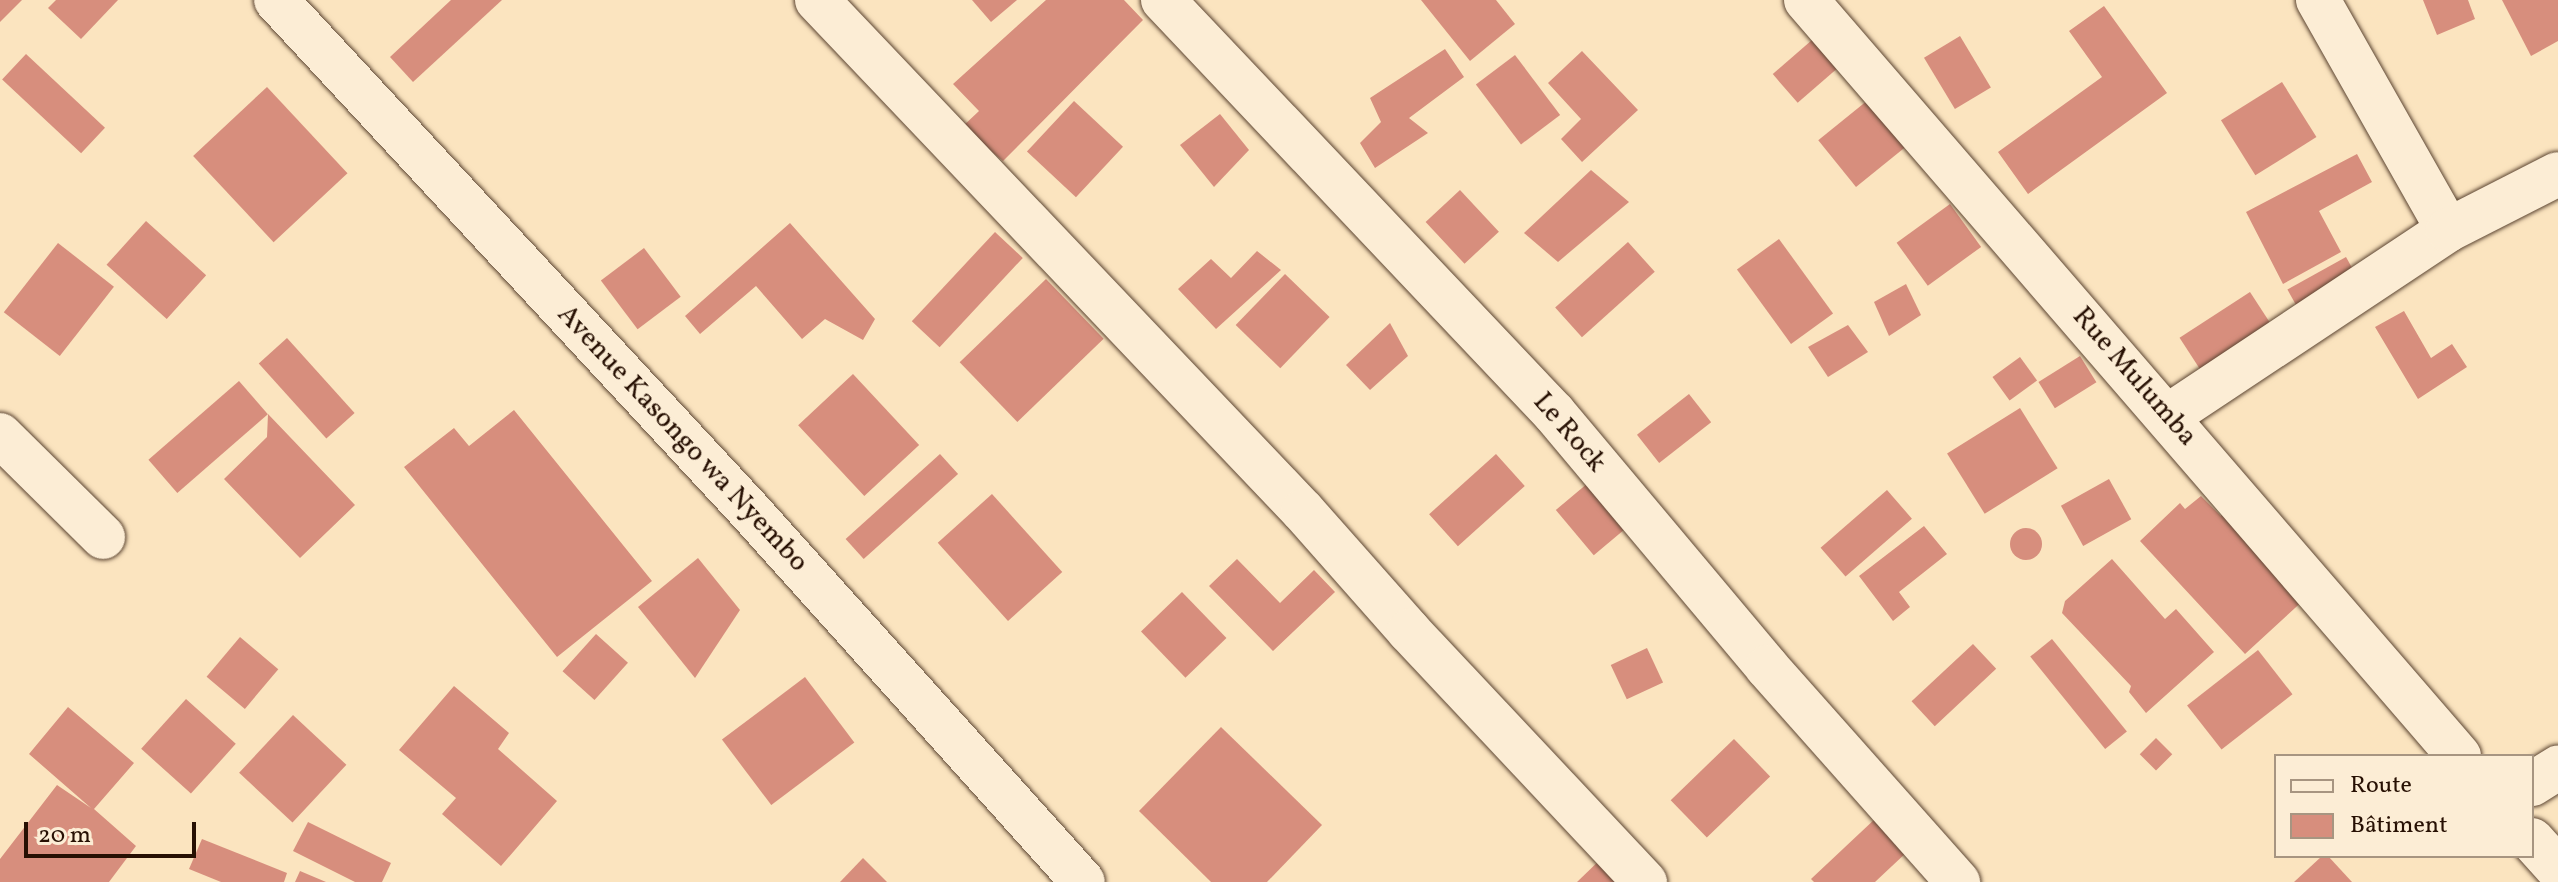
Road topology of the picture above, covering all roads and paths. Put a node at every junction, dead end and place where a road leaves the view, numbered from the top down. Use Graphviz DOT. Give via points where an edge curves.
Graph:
graph roads {
  1 [pos="276,0"];
  2 [pos="817,0"];
  3 [pos="1163,0"];
  4 [pos="1806,0"];
  5 [pos="2318,0"];
  6 [pos="2558,174"];
  7 [pos="2448,230"];
  8 [pos="2168,416"];
  9 [pos="0,435"];
  10 [pos="103,537"];
  11 [pos="2457,754"];
  12 [pos="2558,768"];
  13 [pos="2534,783"];
  14 [pos="2534,842"];
  15 [pos="2558,869"];
  16 [pos="1083,882"];
  17 [pos="1645,882"];
  18 [pos="1958,882"];
  1 -- 16 [label="street, Avenue Kasongo wa Nyembo" via="738,498"];
  2 -- 17 [label="street" via="1303,511"];
  3 -- 18 [label="street, Le Rock" via="1554,413 1767,667"];
  4 -- 8 [label="street, Rue Mulumba"];
  5 -- 7 [label="street"];
  6 -- 7 [label="street"];
  7 -- 8 [label="street"];
  8 -- 11 [label="street, Rue Mulumba"];
  9 -- 10 [label="street"];
  12 -- 13 [label="street"];
  14 -- 15 [label="street"];
}
